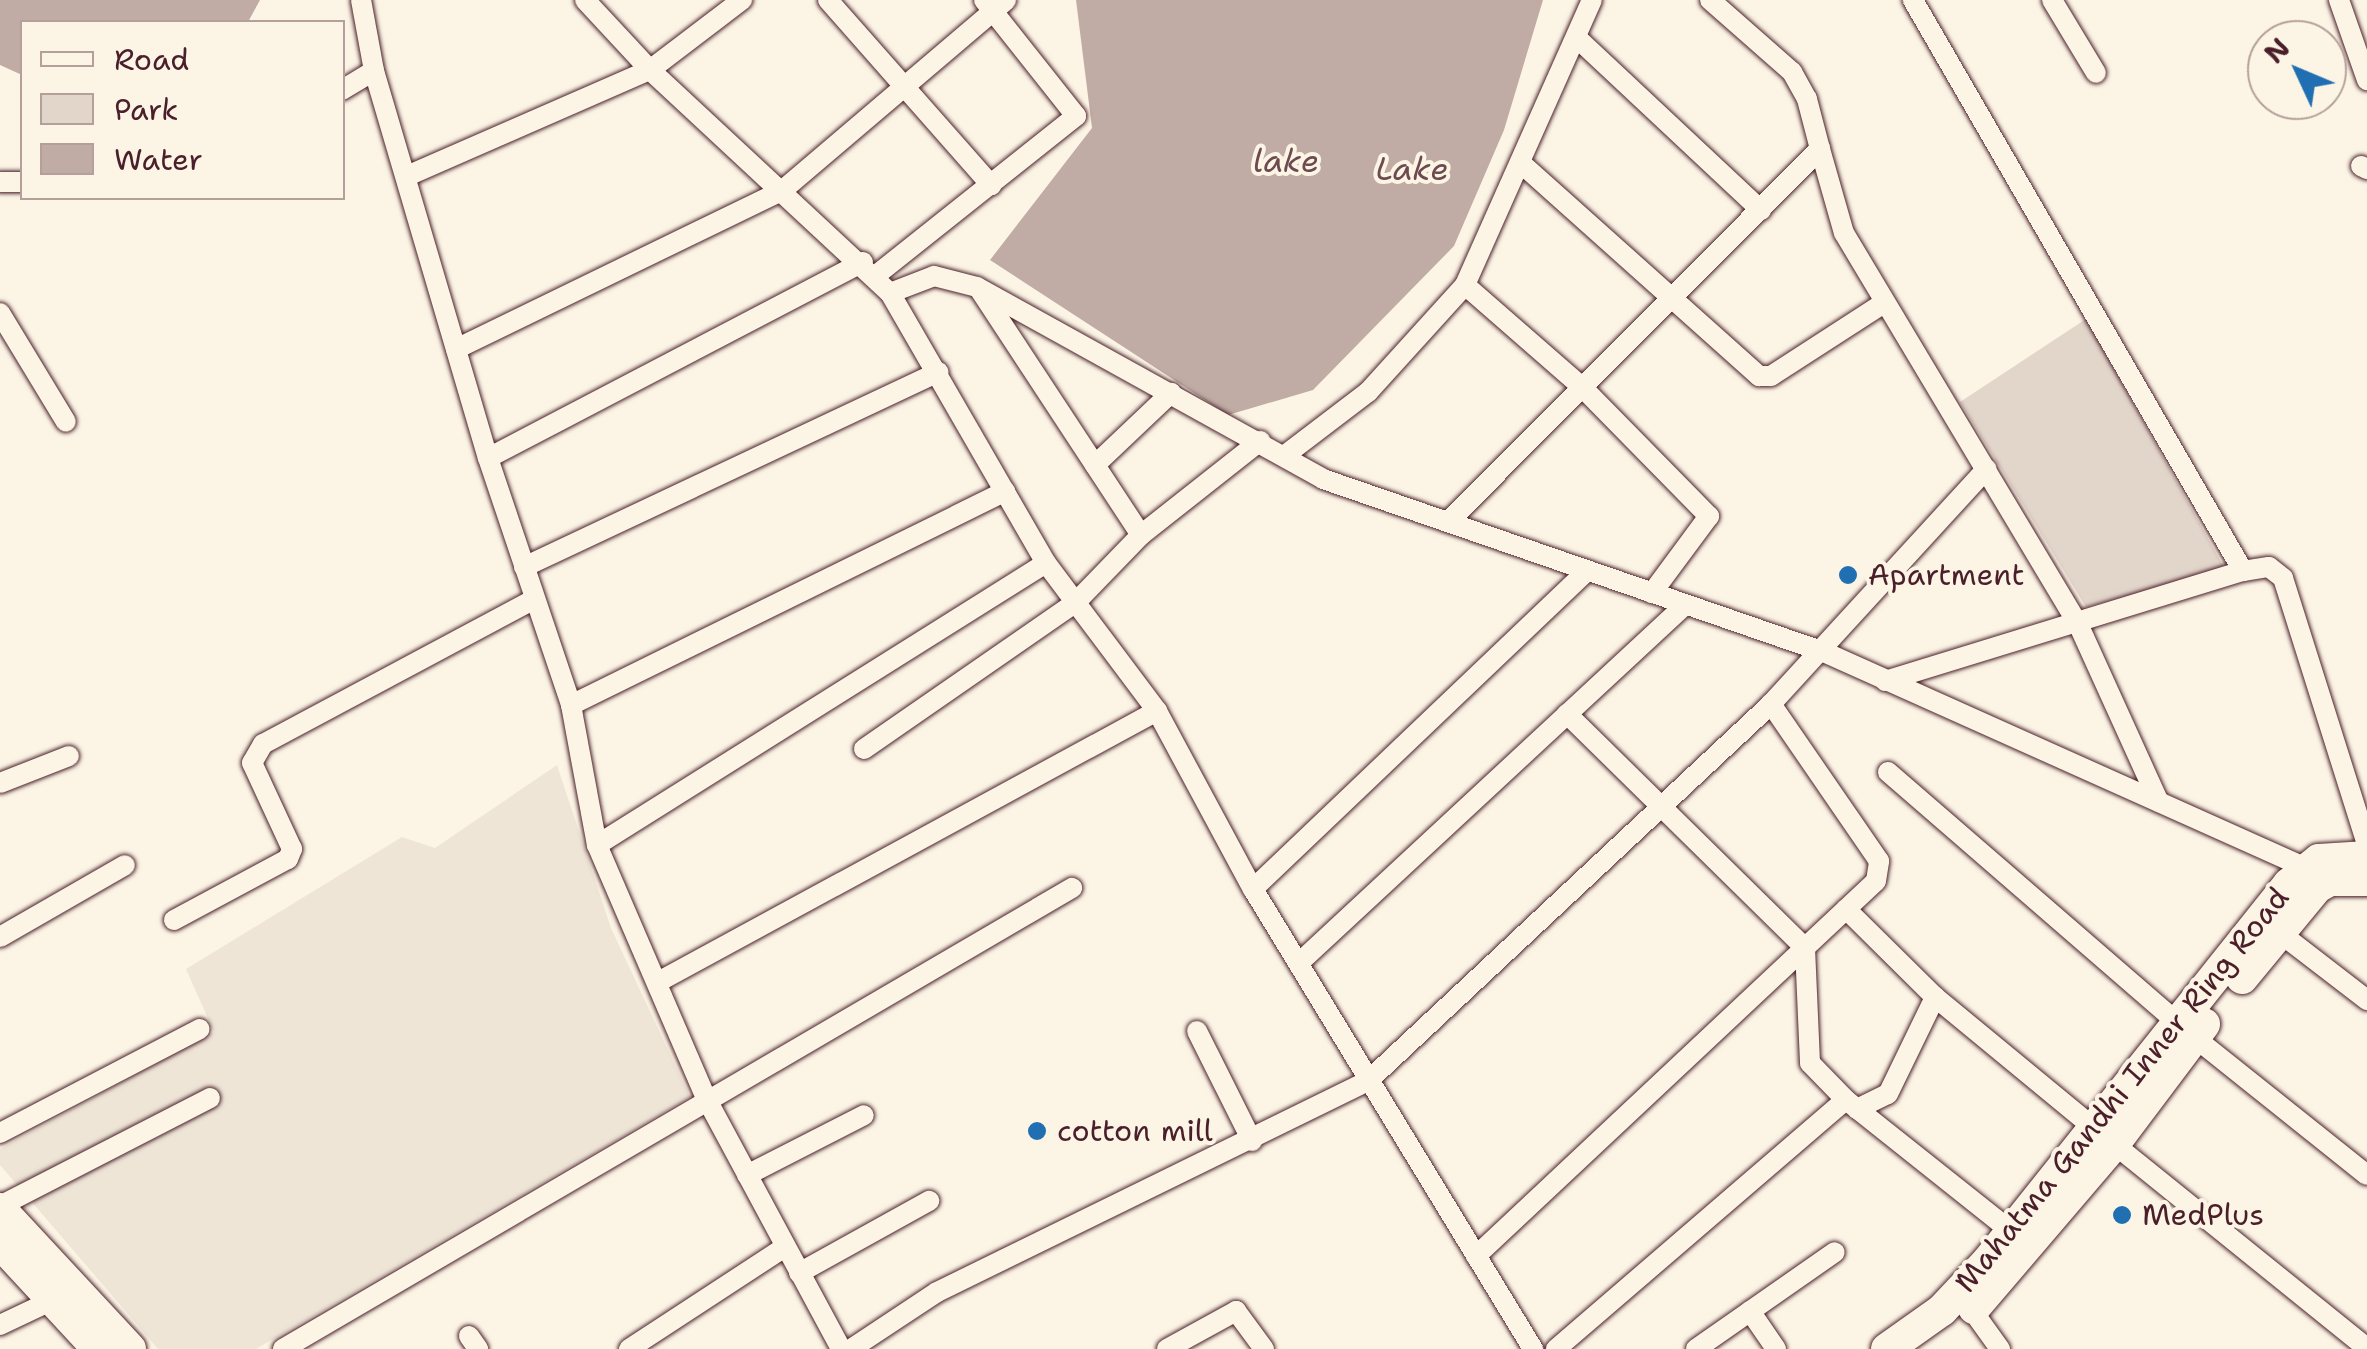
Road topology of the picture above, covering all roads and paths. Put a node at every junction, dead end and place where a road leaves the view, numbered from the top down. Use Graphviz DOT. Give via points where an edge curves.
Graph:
graph roads {
  1 [pos="361,0"];
  2 [pos="585,0"];
  3 [pos="742,0"];
  4 [pos="828,0"];
  5 [pos="1592,0"];
  6 [pos="1710,0"];
  7 [pos="1913,0"];
  8 [pos="2052,0"];
  9 [pos="2339,0"];
  10 [pos="995,4"];
  11 [pos="1577,38"];
  12 [pos="650,70"];
  13 [pos="374,71"];
  14 [pos="2096,73"];
  15 [pos="2367,80"];
  16 [pos="904,86"];
  17 [pos="345,88"];
  18 [pos="1820,150"];
  19 [pos="1523,165"];
  20 [pos="407,176"];
  21 [pos="991,184"];
  22 [pos="783,190"];
  23 [pos="1761,210"];
  24 [pos="869,269"];
  25 [pos="1464,286"];
  26 [pos="977,287"];
  27 [pos="890,294"];
  28 [pos="1674,296"];
  29 [pos="1884,303"];
  30 [pos="0,313"];
  31 [pos="456,349"];
  32 [pos="938,372"];
  33 [pos="1582,388"];
  34 [pos="1172,393"];
  35 [pos="66,422"];
  36 [pos="1260,441"];
  37 [pos="1284,456"];
  38 [pos="488,458"];
  39 [pos="1095,465"];
  40 [pos="1986,469"];
  41 [pos="1005,491"];
  42 [pos="1450,520"];
  43 [pos="1141,535"];
  44 [pos="1046,563"];
  45 [pos="524,567"];
  46 [pos="1588,571"];
  47 [pos="2243,571"];
  48 [pos="1652,593"];
  49 [pos="535,600"];
  50 [pos="1076,602"];
  51 [pos="1685,605"];
  52 [pos="2079,626"];
  53 [pos="1824,652"];
  54 [pos="1885,680"];
  55 [pos="1771,704"];
  56 [pos="571,706"];
  57 [pos="1156,711"];
  58 [pos="1567,714"];
  59 [pos="864,749"];
  60 [pos="70,756"];
  61 [pos="1888,772"];
  62 [pos="0,783"];
  63 [pos="2159,802"];
  64 [pos="1663,806"];
  65 [pos="597,844"];
  66 [pos="2367,844"];
  67 [pos="2367,857"];
  68 [pos="125,866"];
  69 [pos="2306,868"];
  70 [pos="2367,880"];
  71 [pos="1072,888"];
  72 [pos="1253,890"];
  73 [pos="1846,908"];
  74 [pos="174,920"];
  75 [pos="2280,932"];
  76 [pos="0,936"];
  77 [pos="1805,948"];
  78 [pos="1300,962"];
  79 [pos="658,982"];
  80 [pos="1935,998"];
  81 [pos="2367,1000"];
  82 [pos="200,1029"];
  83 [pos="2186,1030"];
  84 [pos="1197,1031"];
  85 [pos="1368,1081"];
  86 [pos="210,1098"];
  87 [pos="706,1098"];
  88 [pos="1851,1104"];
  89 [pos="864,1114"];
  90 [pos="0,1134"];
  91 [pos="2104,1136"];
  92 [pos="1252,1141"];
  93 [pos="747,1175"];
  94 [pos="2367,1176"];
  95 [pos="928,1201"];
  96 [pos="0,1208"];
  97 [pos="2012,1232"];
  98 [pos="0,1243"];
  99 [pos="785,1247"];
  100 [pos="1835,1252"];
  101 [pos="1476,1256"];
  102 [pos="799,1273"];
  103 [pos="53,1300"];
  104 [pos="1972,1310"];
  105 [pos="1750,1311"];
  106 [pos="0,1325"];
  107 [pos="2367,1348"];
  108 [pos="98,1349"];
  109 [pos="130,1349"];
  110 [pos="283,1349"];
  111 [pos="629,1349"];
  112 [pos="841,1349"];
  113 [pos="851,1349"];
  114 [pos="1166,1349"];
  115 [pos="1264,1349"];
  116 [pos="1533,1349"];
  117 [pos="1556,1349"];
  118 [pos="1696,1349"];
  119 [pos="1776,1349"];
  120 [pos="1887,1349"];
  121 [pos="1923,1349"];
  122 [pos="2000,1349"];
  1 -- 13 [label="street"];
  2 -- 12 [label="street"];
  3 -- 12 [label="street"];
  4 -- 16 [label="street"];
  5 -- 11 [label="street"];
  6 -- 18 [label="street" via="1792,72"];
  7 -- 47 [label="street"];
  8 -- 14 [label="street"];
  9 -- 15 [label="street"];
  10 -- 16 [label="street"];
  10 -- 21 [label="street" via="1076,116"];
  11 -- 19 [label="street"];
  11 -- 23 [label="street"];
  12 -- 20 [label="street"];
  12 -- 22 [label="street"];
  13 -- 17 [label="street"];
  13 -- 20 [label="street"];
  16 -- 21 [label="street"];
  16 -- 22 [label="street"];
  18 -- 23 [label="street"];
  18 -- 29 [label="street" via="1844,233"];
  19 -- 25 [label="street"];
  19 -- 28 [label="street"];
  20 -- 31 [label="street"];
  21 -- 24 [label="street"];
  22 -- 24 [label="street"];
  22 -- 31 [label="street"];
  23 -- 28 [label="street"];
  24 -- 27 [label="street"];
  24 -- 38 [label="street"];
  25 -- 33 [label="street"];
  25 -- 37 [label="street" via="1368,392"];
  26 -- 27 [label="street" via="934,276"];
  26 -- 34 [label="street"];
  26 -- 39 [label="street"];
  27 -- 32 [label="street"];
  28 -- 29 [label="street" via="1759,376 1771,376"];
  28 -- 33 [label="street"];
  29 -- 40 [label="street"];
  30 -- 35 [label="street"];
  31 -- 38 [label="street"];
  32 -- 41 [label="street"];
  32 -- 45 [label="street"];
  33 -- 42 [label="street"];
  33 -- 48 [label="street" via="1709,516"];
  34 -- 36 [label="street"];
  34 -- 39 [label="street"];
  36 -- 37 [label="street"];
  36 -- 43 [label="street"];
  37 -- 42 [label="street" via="1323,479"];
  38 -- 45 [label="street"];
  39 -- 43 [label="street"];
  40 -- 52 [label="street"];
  40 -- 53 [label="street"];
  41 -- 44 [label="street"];
  41 -- 56 [label="street"];
  42 -- 46 [label="street"];
  43 -- 50 [label="street"];
  44 -- 50 [label="street"];
  44 -- 65 [label="street"];
  45 -- 49 [label="street"];
  46 -- 48 [label="street"];
  46 -- 72 [label="street"];
  47 -- 52 [label="street"];
  47 -- 66 [label="street" via="2269,568 2283,578"];
  48 -- 51 [label="street"];
  49 -- 56 [label="street"];
  49 -- 74 [label="street" via="263,744 252,764 292,849 288,860"];
  50 -- 57 [label="street"];
  50 -- 59 [label="street"];
  51 -- 53 [label="street"];
  51 -- 58 [label="street"];
  52 -- 54 [label="street"];
  52 -- 63 [label="street"];
  53 -- 54 [label="street"];
  53 -- 55 [label="street"];
  54 -- 63 [label="street"];
  55 -- 64 [label="street"];
  55 -- 73 [label="street" via="1879,860 1876,882"];
  56 -- 65 [label="street"];
  57 -- 72 [label="street"];
  57 -- 79 [label="street"];
  58 -- 64 [label="street"];
  58 -- 78 [label="street"];
  60 -- 62 [label="street"];
  61 -- 83 [label="street"];
  63 -- 69 [label="street"];
  64 -- 77 [label="street"];
  64 -- 85 [label="street"];
  65 -- 79 [label="street"];
  67 -- 69 [label="main road, Mahatma Gandhi Inner Ring Road" via="2339,856"];
  68 -- 76 [label="street"];
  69 -- 83 [label="main road, Mahatma Gandhi Inner Ring Road"];
  70 -- 75 [label="main road, Mahatma Gandhi Inner Ring Road" via="2317,886"];
  71 -- 87 [label="street" via="922,980"];
  72 -- 78 [label="street"];
  73 -- 77 [label="street"];
  73 -- 80 [label="street"];
  75 -- 81 [label="street"];
  75 -- 83 [label="main road, Mahatma Gandhi Inner Ring Road"];
  77 -- 88 [label="street" via="1810,1063"];
  77 -- 101 [label="street"];
  78 -- 85 [label="street"];
  79 -- 87 [label="street"];
  80 -- 88 [label="street" via="1888,1094"];
  80 -- 91 [label="street"];
  82 -- 90 [label="street"];
  83 -- 91 [label="main road, Mahatma Gandhi Inner Ring Road"];
  83 -- 94 [label="street"];
  84 -- 92 [label="street"];
  85 -- 92 [label="street"];
  85 -- 101 [label="street"];
  86 -- 96 [label="street"];
  87 -- 93 [label="street"];
  87 -- 110 [label="street"];
  88 -- 97 [label="street"];
  88 -- 117 [label="street"];
  89 -- 93 [label="street"];
  91 -- 97 [label="main road, Mahatma Gandhi Inner Ring Road"];
  91 -- 104 [label="main road, Mahatma Gandhi Inner Ring Road"];
  91 -- 107 [label="street"];
  92 -- 113 [label="street" via="937,1292"];
  93 -- 99 [label="street"];
  95 -- 102 [label="street"];
  96 -- 109 [label="main road"];
  97 -- 120 [label="main road, Mahatma Gandhi Inner Ring Road" via="1942,1310"];
  98 -- 103 [label="main road"];
  99 -- 102 [label="street"];
  99 -- 111 [label="street"];
  100 -- 105 [label="street"];
  101 -- 116 [label="street"];
  102 -- 112 [label="street"];
  103 -- 106 [label="street"];
  103 -- 108 [label="main road"];
  104 -- 121 [label="main road, Mahatma Gandhi Inner Ring Road"];
  104 -- 122 [label="street"];
  105 -- 118 [label="street"];
  105 -- 119 [label="street"];
  114 -- 115 [label="street" via="1236,1310"];
}
